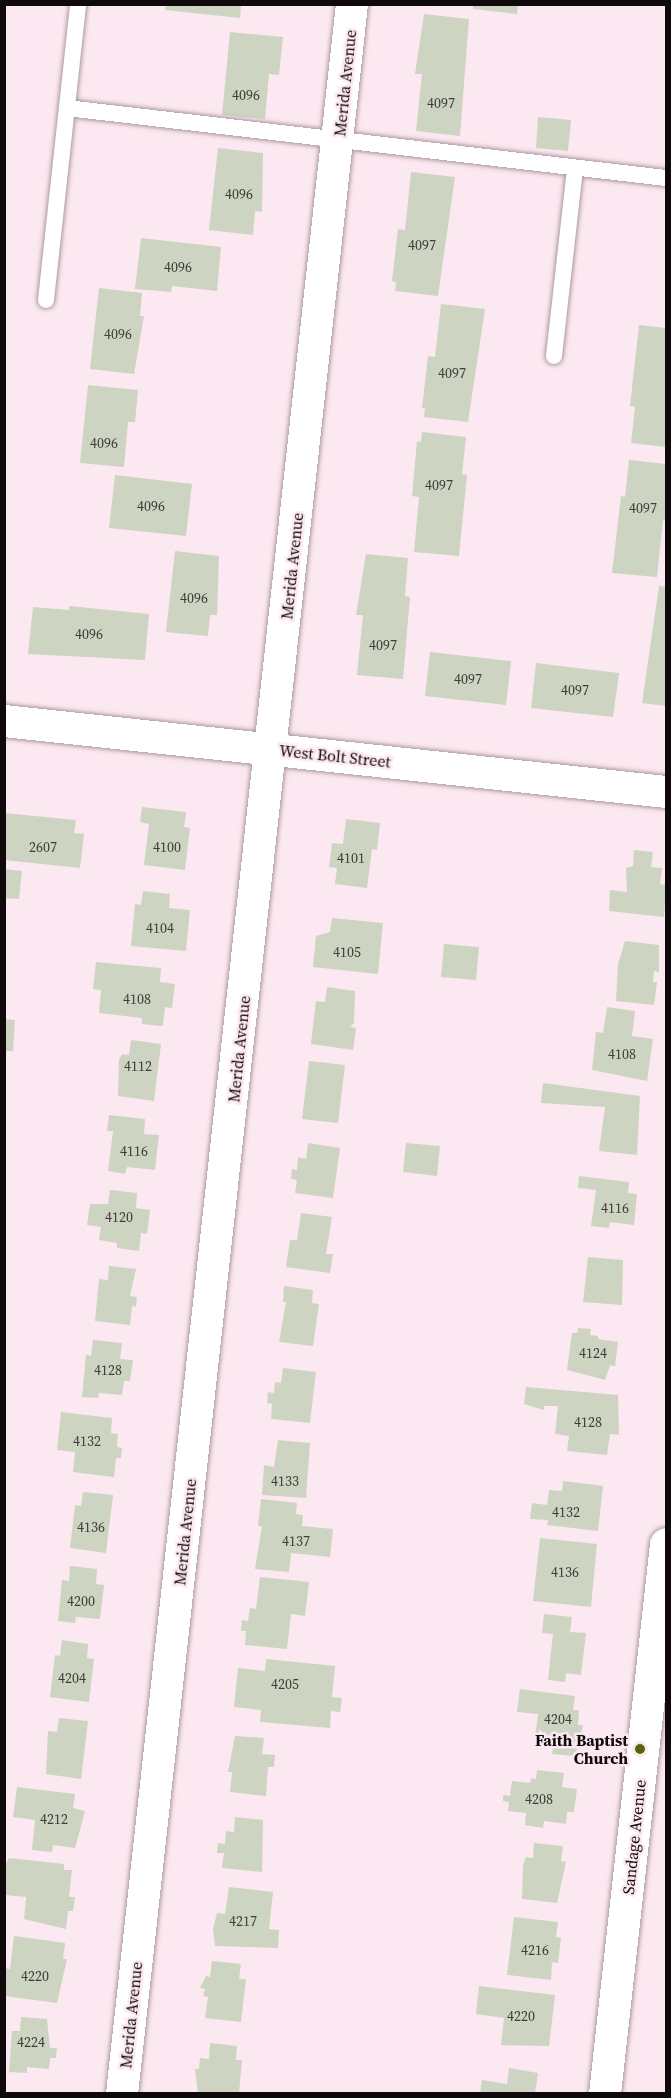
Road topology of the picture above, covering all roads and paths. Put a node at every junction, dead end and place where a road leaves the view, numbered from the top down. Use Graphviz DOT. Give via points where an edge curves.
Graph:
graph roads {
  1 [pos="78,4"];
  2 [pos="352,4"];
  3 [pos="67,108"];
  4 [pos="339,142"];
  5 [pos="575,168"];
  6 [pos="666,178"];
  7 [pos="46,300"];
  8 [pos="554,356"];
  9 [pos="4,721"];
  10 [pos="272,750"];
  11 [pos="666,792"];
  12 [pos="666,1544"];
  13 [pos="122,2094"];
  14 [pos="605,2094"];
  1 -- 3 [label="lane"];
  2 -- 4 [label="street, Merida Avenue"];
  3 -- 4 [label="lane"];
  3 -- 7 [label="lane"];
  4 -- 5 [label="lane"];
  4 -- 10 [label="street, Merida Avenue"];
  5 -- 6 [label="lane"];
  5 -- 8 [label="lane"];
  9 -- 10 [label="street, West Bolt Street"];
  10 -- 11 [label="street, West Bolt Street"];
  10 -- 13 [label="street, Merida Avenue"];
  12 -- 14 [label="street, Sandage Avenue"];
}
